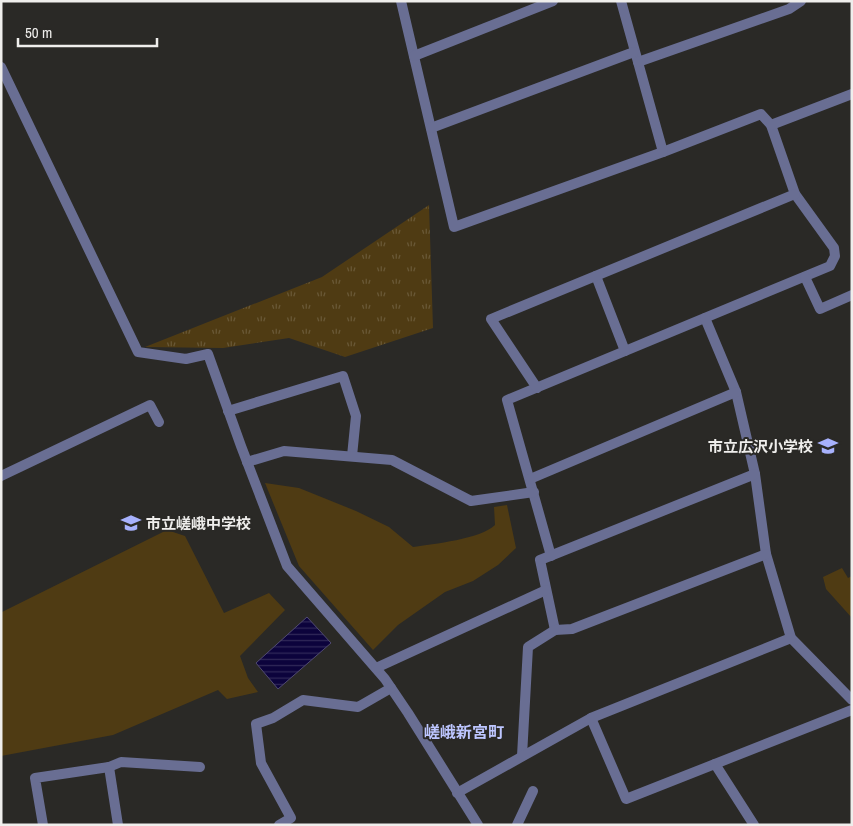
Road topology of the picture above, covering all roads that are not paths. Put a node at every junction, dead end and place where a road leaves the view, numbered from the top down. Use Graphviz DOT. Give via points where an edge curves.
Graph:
graph roads {
  1 [pos="401,1"];
  2 [pos="553,1"];
  3 [pos="621,1"];
  4 [pos="801,1"];
  5 [pos="634,52"];
  6 [pos="414,56"];
  7 [pos="638,62"];
  8 [pos="1,66"];
  9 [pos="852,94"];
  10 [pos="771,125"];
  11 [pos="431,128"];
  12 [pos="663,152"];
  13 [pos="795,194"];
  14 [pos="596,276"];
  15 [pos="805,277"];
  16 [pos="852,295"];
  17 [pos="705,318"];
  18 [pos="625,351"];
  19 [pos="537,388"];
  20 [pos="736,392"];
  21 [pos="228,411"];
  22 [pos="159,422"];
  23 [pos="352,456"];
  24 [pos="247,462"];
  25 [pos="755,474"];
  26 [pos="1,476"];
  27 [pos="530,479"];
  28 [pos="534,492"];
  29 [pos="766,554"];
  30 [pos="551,556"];
  31 [pos="546,590"];
  32 [pos="555,630"];
  33 [pos="792,638"];
  34 [pos="376,668"];
  35 [pos="391,688"];
  36 [pos="852,700"];
  37 [pos="852,710"];
  38 [pos="591,718"];
  39 [pos="522,756"];
  40 [pos="715,764"];
  41 [pos="109,767"];
  42 [pos="200,767"];
  43 [pos="533,791"];
  44 [pos="458,792"];
  45 [pos="293,822"];
  46 [pos="43,825"];
  47 [pos="118,825"];
  48 [pos="279,825"];
  49 [pos="478,825"];
  50 [pos="517,825"];
  51 [pos="754,825"];
  1 -- 6 [label="street"];
  2 -- 6 [label="street"];
  3 -- 5 [label="street"];
  4 -- 7 [label="street" via="789,9"];
  5 -- 7 [label="street"];
  5 -- 11 [label="street"];
  6 -- 11 [label="street"];
  7 -- 12 [label="street"];
  8 -- 21 [label="street" via="138,352 186,359 208,354"];
  9 -- 10 [label="street"];
  10 -- 12 [label="street" via="761,114"];
  10 -- 13 [label="street"];
  11 -- 12 [label="street" via="454,227"];
  13 -- 14 [label="street"];
  13 -- 15 [label="street" via="834,248 835,256 830,266"];
  14 -- 18 [label="street"];
  14 -- 19 [label="street" via="491,319"];
  15 -- 16 [label="street" via="820,309"];
  15 -- 17 [label="street"];
  17 -- 18 [label="street"];
  17 -- 20 [label="street"];
  18 -- 19 [label="street"];
  19 -- 27 [label="street" via="507,400"];
  20 -- 25 [label="street"];
  20 -- 27 [label="street"];
  21 -- 23 [label="street" via="343,376 356,416"];
  21 -- 24 [label="street"];
  22 -- 26 [label="street" via="150,405"];
  23 -- 24 [label="street" via="284,451"];
  23 -- 28 [label="street" via="392,460 471,501"];
  24 -- 34 [label="street" via="287,566"];
  25 -- 29 [label="street"];
  25 -- 30 [label="street"];
  27 -- 28 [label="street"];
  28 -- 30 [label="street"];
  29 -- 32 [label="street" via="572,629"];
  29 -- 33 [label="street"];
  30 -- 31 [label="street" via="540,560"];
  31 -- 32 [label="street"];
  31 -- 34 [label="street"];
  32 -- 39 [label="street" via="528,647"];
  33 -- 36 [label="street"];
  33 -- 38 [label="street"];
  34 -- 35 [label="street"];
  35 -- 44 [label="street"];
  35 -- 45 [label="street" via="358,707 302,700 273,718 256,724 261,763"];
  37 -- 40 [label="street"];
  38 -- 39 [label="street"];
  38 -- 40 [label="street" via="626,799"];
  39 -- 44 [label="street"];
  40 -- 51 [label="street"];
  41 -- 42 [label="street" via="121,762"];
  41 -- 46 [label="street" via="34,778"];
  41 -- 47 [label="street"];
  43 -- 50 [label="street"];
  44 -- 49 [label="street"];
  45 -- 48 [label="street"];
}
